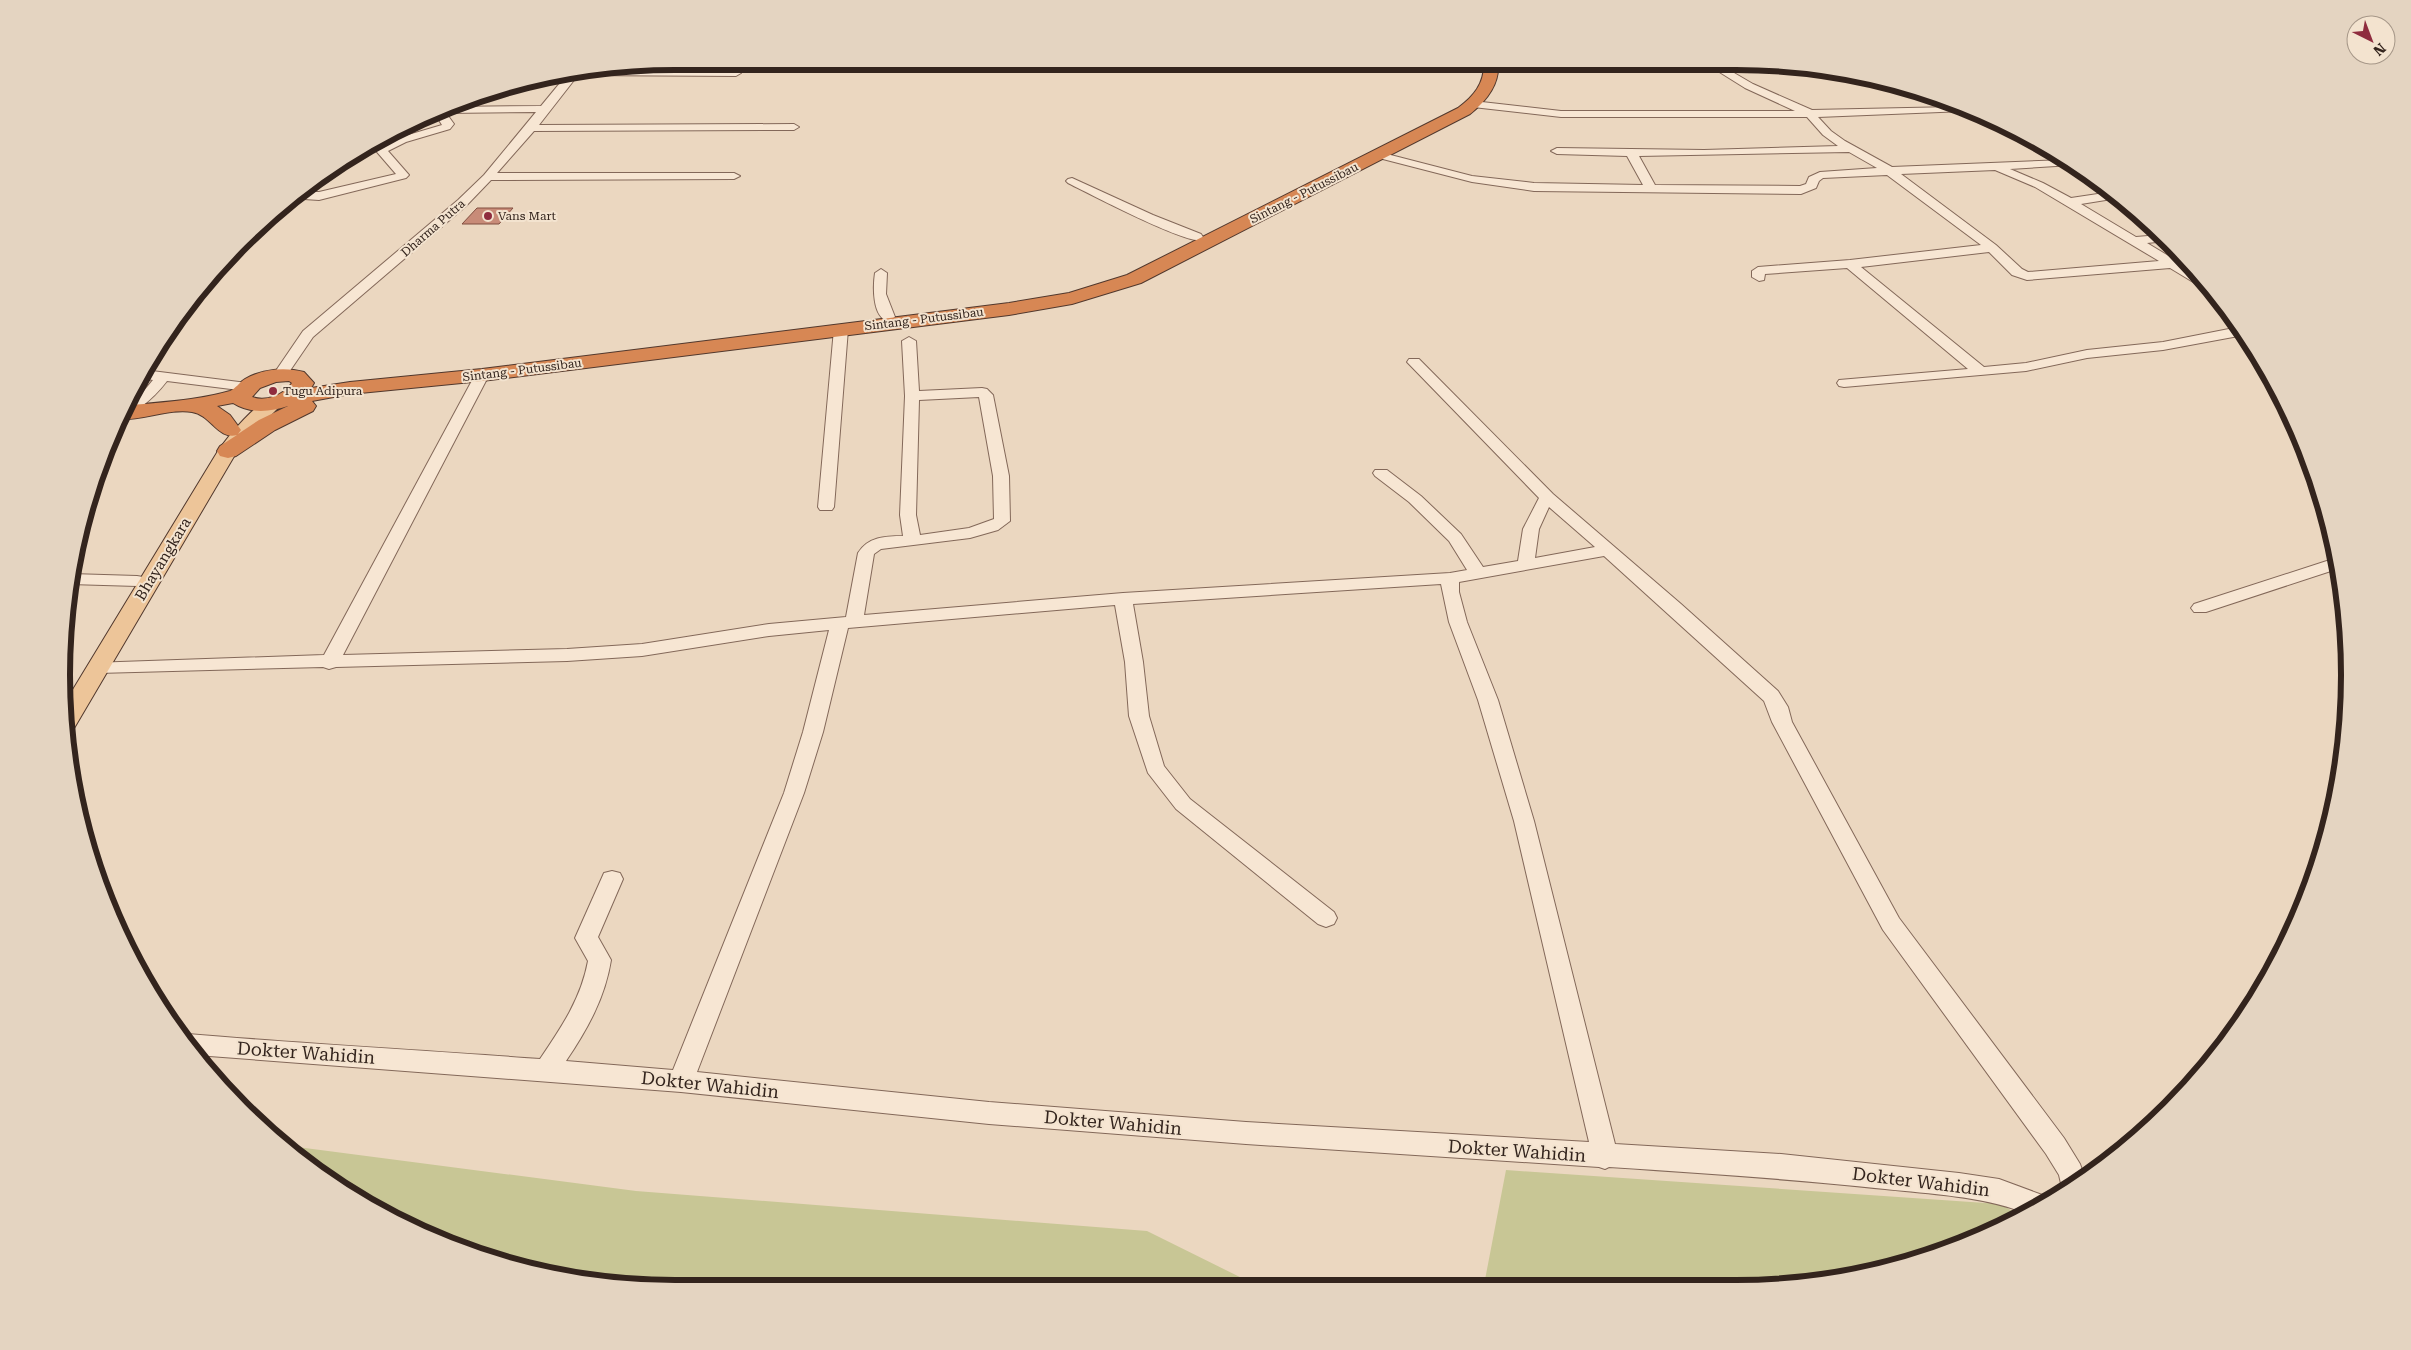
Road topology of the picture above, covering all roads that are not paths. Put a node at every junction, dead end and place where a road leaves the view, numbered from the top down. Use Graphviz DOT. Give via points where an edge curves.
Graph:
graph roads {
  1 [pos="671,70"];
  2 [pos="1481,70"];
  3 [pos="1490,70"];
  4 [pos="1722,70"];
  5 [pos="736,73"];
  6 [pos="569,80"];
  7 [pos="1473,104"];
  8 [pos="544,109"];
  9 [pos="460,110"];
  10 [pos="1952,110"];
  11 [pos="1809,113"];
  12 [pos="443,116"];
  13 [pos="794,127"];
  14 [pos="531,128"];
  15 [pos="1850,149"];
  16 [pos="1557,151"];
  17 [pos="1632,154"];
  18 [pos="1379,155"];
  19 [pos="2059,163"];
  20 [pos="1993,167"];
  21 [pos="1890,171"];
  22 [pos="734,176"];
  23 [pos="488,177"];
  24 [pos="1328,177"];
  25 [pos="1072,181"];
  26 [pos="1651,188"];
  27 [pos="307,195"];
  28 [pos="2106,196"];
  29 [pos="2069,202"];
  30 [pos="1197,238"];
  31 [pos="2155,239"];
  32 [pos="2132,241"];
  33 [pos="1992,248"];
  34 [pos="2171,260"];
  35 [pos="1850,264"];
  36 [pos="2185,269"];
  37 [pos="881,273"];
  38 [pos="1759,277"];
  39 [pos="888,317"];
  40 [pos="841,329"];
  41 [pos="2234,332"];
  42 [pos="909,341"];
  43 [pos="1414,362"];
  44 [pos="1981,372"];
  45 [pos="149,375"];
  46 [pos="280,375"];
  47 [pos="482,375"];
  48 [pos="162,378"];
  49 [pos="303,383"];
  50 [pos="1844,383"];
  51 [pos="350,388"];
  52 [pos="246,395"];
  53 [pos="912,396"];
  54 [pos="280,401"];
  55 [pos="134,404"];
  56 [pos="190,404"];
  57 [pos="130,411"];
  58 [pos="229,441"];
  59 [pos="1381,473"];
  60 [pos="1548,497"];
  61 [pos="826,507"];
  62 [pos="911,541"];
  63 [pos="1607,550"];
  64 [pos="1526,564"];
  65 [pos="2330,565"];
  66 [pos="1478,573"];
  67 [pos="1450,578"];
  68 [pos="78,579"];
  69 [pos="137,580"];
  70 [pos="1123,599"];
  71 [pos="2200,608"];
  72 [pos="847,623"];
  73 [pos="330,663"];
  74 [pos="98,667"];
  75 [pos="70,686"];
  76 [pos="71,712"];
  77 [pos="612,879"];
  78 [pos="1326,918"];
  79 [pos="196,1045"];
  80 [pos="546,1070"];
  81 [pos="681,1081"];
  82 [pos="1605,1157"];
  83 [pos="2072,1178"];
  84 [pos="2031,1203"];
  1 -- 5 [label="street"];
  2 -- 24 [label="highway, Sintang - Putussibau" via="1479,82 1462,104"];
  3 -- 7 [label="highway, Sintang - Putussibau" via="1488,86"];
  4 -- 11 [label="street"];
  6 -- 8 [label="street, Dharma Putra"];
  7 -- 11 [label="street" via="1561,114"];
  7 -- 18 [label="highway, Sintang - Putussibau"];
  8 -- 9 [label="street"];
  8 -- 14 [label="street, Dharma Putra"];
  10 -- 11 [label="street"];
  11 -- 15 [label="street" via="1827,133"];
  12 -- 27 [label="street" via="449,124 446,127 381,150 402,176 314,197"];
  13 -- 14 [label="street"];
  14 -- 23 [label="street, Dharma Putra"];
  15 -- 17 [label="street"];
  15 -- 21 [label="street"];
  16 -- 17 [label="street"];
  17 -- 26 [label="street"];
  18 -- 24 [label="highway, Sintang - Putussibau"];
  18 -- 26 [label="street" via="1445,174 1502,184"];
  19 -- 20 [label="street"];
  20 -- 21 [label="street"];
  20 -- 29 [label="street" via="2039,185"];
  21 -- 26 [label="street" via="1820,175 1813,180 1812,186 1801,190"];
  21 -- 33 [label="street"];
  22 -- 23 [label="street"];
  23 -- 46 [label="street, Dharma Putra" via="458,207 308,334"];
  24 -- 30 [label="highway, Sintang - Putussibau"];
  24 -- 40 [label="highway, Sintang - Putussibau" via="1159,267 1095,292 1009,309"];
  25 -- 30 [label="street"];
  28 -- 29 [label="street"];
  29 -- 32 [label="street"];
  30 -- 39 [label="highway, Sintang - Putussibau" via="1126,274 1074,291"];
  31 -- 32 [label="street"];
  32 -- 34 [label="street"];
  33 -- 34 [label="street" via="2023,275"];
  33 -- 35 [label="street"];
  34 -- 36 [label="street"];
  35 -- 38 [label="street" via="1758,271"];
  35 -- 44 [label="street"];
  37 -- 39 [label="street" via="879,294"];
  39 -- 49 [label="highway, Sintang - Putussibau" via="481,370 360,382"];
  40 -- 47 [label="highway, Sintang - Putussibau"];
  40 -- 61 [label="street"];
  41 -- 44 [label="street" via="2163,346 2087,354"];
  42 -- 53 [label="street"];
  43 -- 60 [label="street"];
  44 -- 50 [label="street"];
  45 -- 48 [label="street"];
  46 -- 49 [label="highway" via="297,376"];
  46 -- 52 [label="highway" via="262,379"];
  47 -- 51 [label="highway, Sintang - Putussibau"];
  47 -- 73 [label="street"];
  48 -- 52 [label="street"];
  48 -- 55 [label="street" via="148,395"];
  49 -- 54 [label="highway" via="296,394"];
  51 -- 54 [label="highway, Sintang - Putussibau"];
  51 -- 58 [label="highway" via="284,416 250,436"];
  52 -- 54 [label="highway, Sintang - Putussibau"];
  52 -- 56 [label="highway"];
  52 -- 58 [label="main road, Bhayangkara"];
  53 -- 62 [label="street" via="908,515"];
  53 -- 62 [label="street" via="970,392 986,395 1004,512 1002,521 993,526 970,533"];
  54 -- 58 [label="main road, Bhayangkara"];
  56 -- 57 [label="highway"];
  56 -- 58 [label="highway" via="213,412 226,422"];
  58 -- 69 [label="main road, Bhayangkara"];
  58 -- 74 [label="main road, Bhayangkara"];
  59 -- 66 [label="street" via="1415,499 1455,538"];
  60 -- 63 [label="street"];
  60 -- 64 [label="street" via="1530,529"];
  62 -- 72 [label="street" via="879,543 870,547"];
  63 -- 64 [label="street"];
  63 -- 83 [label="street" via="1771,696 1891,924 2055,1146"];
  64 -- 66 [label="street"];
  65 -- 71 [label="street"];
  66 -- 67 [label="street"];
  67 -- 70 [label="street"];
  67 -- 82 [label="street" via="1450,592 1458,622 1488,700 1524,821"];
  68 -- 69 [label="street"];
  69 -- 75 [label="main road, Bhayangkara"];
  70 -- 72 [label="street"];
  70 -- 78 [label="street" via="1139,716 1155,768 1183,804"];
  72 -- 73 [label="street" via="769,630 642,650"];
  72 -- 81 [label="street" via="794,792"];
  73 -- 74 [label="street"];
  74 -- 76 [label="main road, Bhayangkara"];
  77 -- 80 [label="street" via="586,938 600,960 592,994 579,1021"];
  79 -- 80 [label="street, Dokter Wahidin"];
  80 -- 81 [label="street, Dokter Wahidin"];
  81 -- 82 [label="street, Dokter Wahidin" via="989,1113"];
  82 -- 84 [label="street, Dokter Wahidin" via="1781,1166 1959,1185 1999,1191"];
}
